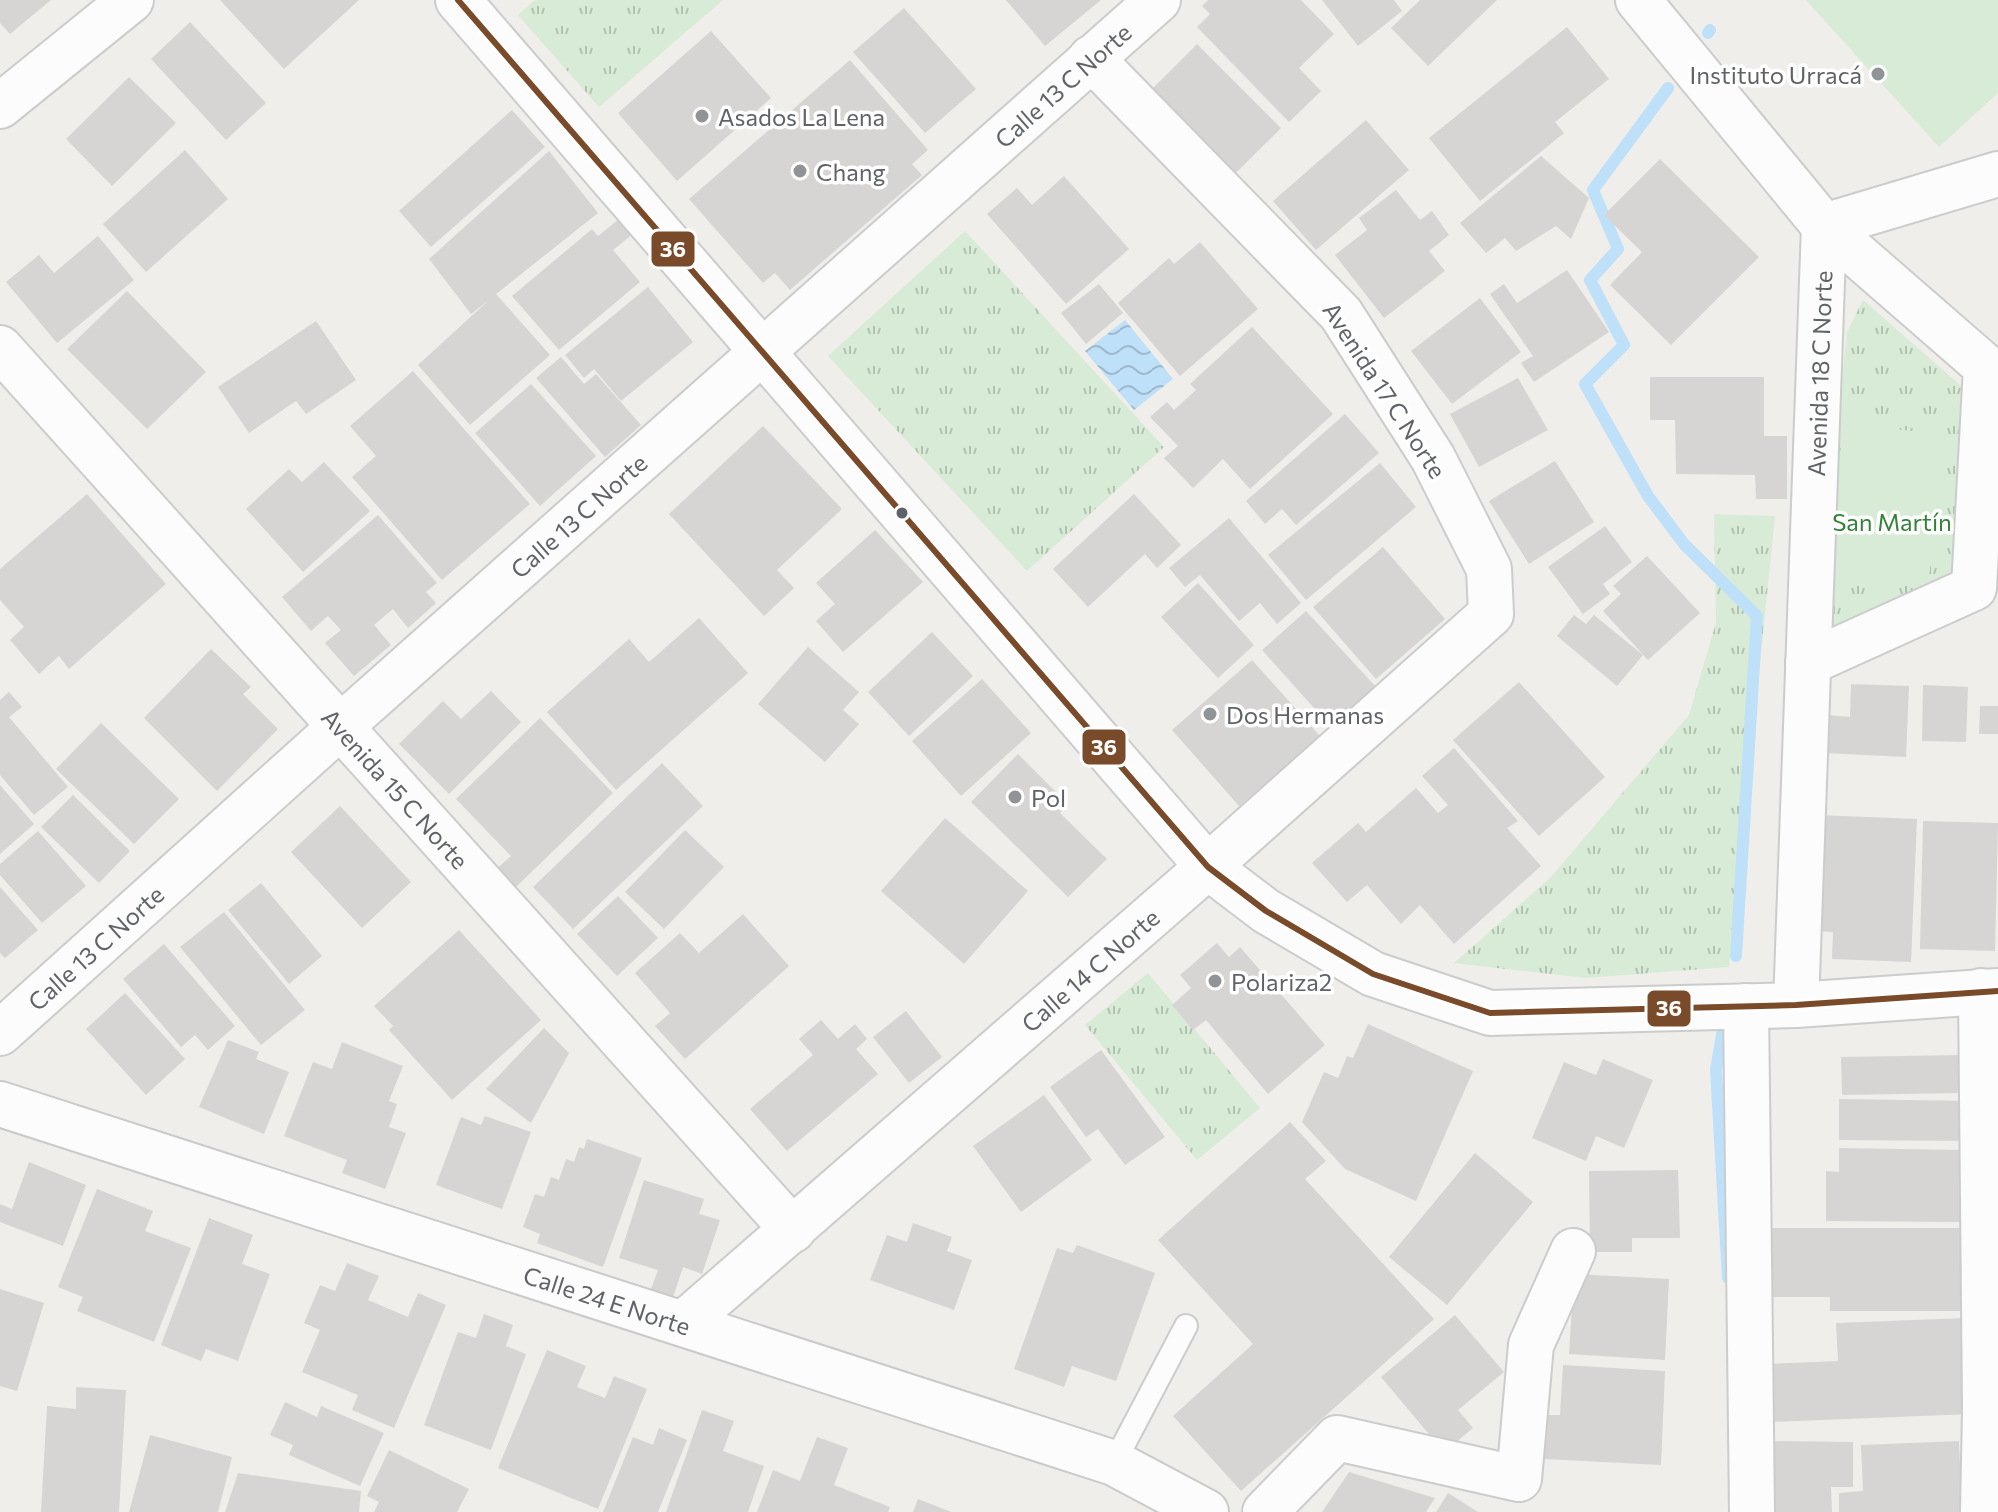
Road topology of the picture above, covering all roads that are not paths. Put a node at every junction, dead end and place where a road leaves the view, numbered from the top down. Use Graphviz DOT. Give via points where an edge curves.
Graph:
graph roads {
  1 [pos="131,0"];
  2 [pos="1158,0"];
  3 [pos="1638,0"];
  4 [pos="470,4"];
  5 [pos="1091,58"];
  6 [pos="0,106"];
  7 [pos="1998,174"];
  8 [pos="1824,226"];
  9 [pos="0,348"];
  10 [pos="763,353"];
  11 [pos="1491,614"];
  12 [pos="1808,663"];
  13 [pos="341,726"];
  14 [pos="1208,867"];
  15 [pos="1990,991"];
  16 [pos="1796,1005"];
  17 [pos="1746,1006"];
  18 [pos="0,1033"];
  19 [pos="0,1104"];
  20 [pos="793,1230"];
  21 [pos="1573,1251"];
  22 [pos="684,1323"];
  23 [pos="1186,1326"];
  24 [pos="1114,1463"];
  25 [pos="1206,1512"];
  26 [pos="1265,1512"];
  27 [pos="1752,1512"];
  28 [pos="1983,1512"];
  1 -- 6 [label="street"];
  2 -- 5 [label="street, Calle 13 C Norte"];
  3 -- 8 [label="street"];
  4 -- 10 [label="street"];
  5 -- 10 [label="street, Calle 13 C Norte"];
  5 -- 11 [label="street, Avenida 17 C Norte" via="1341,314 1433,458 1489,569"];
  7 -- 8 [label="street"];
  8 -- 12 [label="street, Avenida 18 C Norte"];
  8 -- 12 [label="street" via="1986,367 1974,588"];
  9 -- 13 [label="street, Avenida 15 C Norte"];
  10 -- 13 [label="street, Calle 13 C Norte"];
  10 -- 14 [label="street"];
  11 -- 14 [label="street, Calle 14 C Norte"];
  12 -- 16 [label="street, Avenida 18 C Norte"];
  13 -- 18 [label="street, Calle 13 C Norte"];
  13 -- 20 [label="street, Avenida 15 C Norte"];
  14 -- 17 [label="street" via="1266,911 1373,974 1490,1013"];
  14 -- 20 [label="street, Calle 14 C Norte"];
  15 -- 16 [label="street"];
  15 -- 28 [label="street"];
  16 -- 17 [label="street"];
  17 -- 27 [label="street"];
  19 -- 22 [label="street, Calle 24 E Norte"];
  20 -- 22 [label="street, Calle 14 C Norte"];
  21 -- 26 [label="street" via="1531,1345 1519,1479 1337,1438"];
  22 -- 24 [label="street, Calle 24 E Norte"];
  23 -- 24 [label="lane"];
  24 -- 25 [label="street, Calle 24 E Norte"];
}
